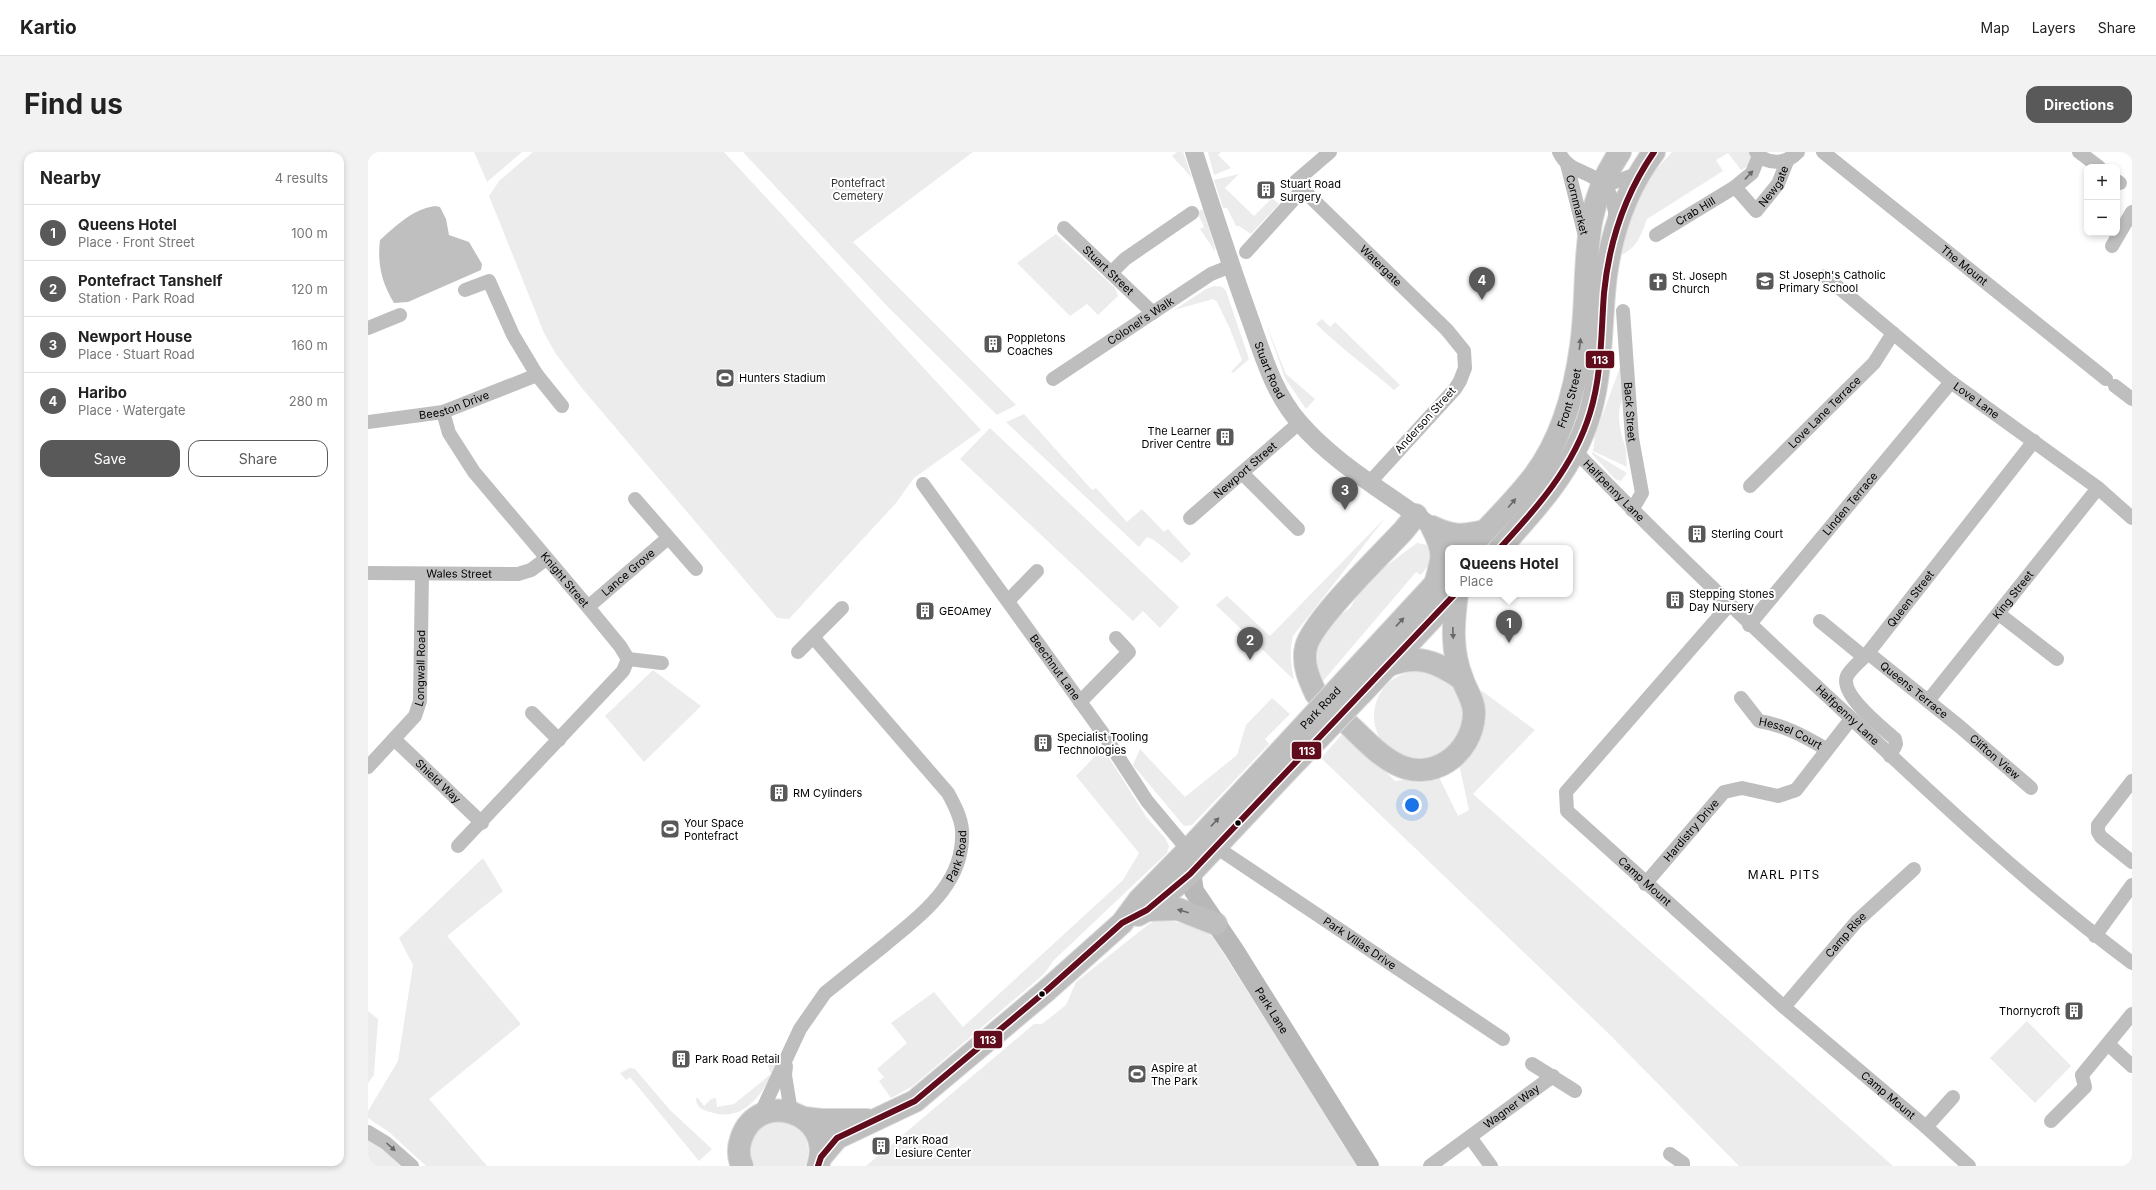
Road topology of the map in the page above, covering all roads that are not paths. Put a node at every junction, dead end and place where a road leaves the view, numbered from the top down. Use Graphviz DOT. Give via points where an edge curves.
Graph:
graph roads {
  1 [pos="1194,152"];
  2 [pos="1330,152"];
  3 [pos="1559,152"];
  4 [pos="1620,152"];
  5 [pos="1654,152"];
  6 [pos="1823,152"];
  7 [pos="2079,152"];
  8 [pos="1757,154"];
  9 [pos="1793,156"];
  10 [pos="1567,164"];
  11 [pos="2095,164"];
  12 [pos="1639,173"];
  13 [pos="1602,183"];
  14 [pos="1299,186"];
  15 [pos="1735,187"];
  16 [pos="2132,212"];
  17 [pos="1192,213"];
  18 [pos="1616,225"];
  19 [pos="1064,228"];
  20 [pos="1656,235"];
  21 [pos="1249,244"];
  22 [pos="1587,244"];
  23 [pos="2112,246"];
  24 [pos="1231,266"];
  25 [pos="1111,274"];
  26 [pos="1825,276"];
  27 [pos="465,290"];
  28 [pos="1623,310"];
  29 [pos="1153,313"];
  30 [pos="400,315"];
  31 [pos="368,328"];
  32 [pos="1893,333"];
  33 [pos="1464,351"];
  34 [pos="537,375"];
  35 [pos="1053,379"];
  36 [pos="1952,382"];
  37 [pos="2132,399"];
  38 [pos="562,406"];
  39 [pos="443,412"];
  40 [pos="368,422"];
  41 [pos="1299,423"];
  42 [pos="1562,423"];
  43 [pos="2034,441"];
  44 [pos="1574,453"];
  45 [pos="1544,460"];
  46 [pos="1242,473"];
  47 [pos="1370,482"];
  48 [pos="923,484"];
  49 [pos="1750,486"];
  50 [pos="2098,488"];
  51 [pos="635,499"];
  52 [pos="1632,510"];
  53 [pos="1190,518"];
  54 [pos="2132,518"];
  55 [pos="1424,521"];
  56 [pos="1298,529"];
  57 [pos="1485,531"];
  58 [pos="668,538"];
  59 [pos="1472,545"];
  60 [pos="1503,545"];
  61 [pos="546,559"];
  62 [pos="696,569"];
  63 [pos="1037,571"];
  64 [pos="368,572"];
  65 [pos="422,574"];
  66 [pos="1442,577"];
  67 [pos="1452,597"];
  68 [pos="1456,597"];
  69 [pos="1008,601"];
  70 [pos="1730,605"];
  71 [pos="588,607"];
  72 [pos="842,608"];
  73 [pos="1999,614"];
  74 [pos="1820,621"];
  75 [pos="1749,625"];
  76 [pos="813,637"];
  77 [pos="1116,638"];
  78 [pos="798,652"];
  79 [pos="1866,655"];
  80 [pos="1380,658"];
  81 [pos="628,659"];
  82 [pos="2057,659"];
  83 [pos="662,663"];
  84 [pos="1462,679"];
  85 [pos="1316,694"];
  86 [pos="1741,698"];
  87 [pos="1928,701"];
  88 [pos="1080,702"];
  89 [pos="532,713"];
  90 [pos="1851,719"];
  91 [pos="1349,725"];
  92 [pos="1959,726"];
  93 [pos="394,739"];
  94 [pos="559,740"];
  95 [pos="1826,749"];
  96 [pos="1890,756"];
  97 [pos="1282,764"];
  98 [pos="368,767"];
  99 [pos="2132,781"];
  100 [pos="2031,788"];
  101 [pos="482,823"];
  102 [pos="458,846"];
  103 [pos="1188,850"];
  104 [pos="1213,850"];
  105 [pos="2132,862"];
  106 [pos="1914,869"];
  107 [pos="1190,874"];
  108 [pos="1645,884"];
  109 [pos="2132,885"];
  110 [pos="1147,910"];
  111 [pos="1212,918"];
  112 [pos="1122,923"];
  113 [pos="2095,936"];
  114 [pos="2132,963"];
  115 [pos="1784,1007"];
  116 [pos="2130,1020"];
  117 [pos="1503,1039"];
  118 [pos="2108,1044"];
  119 [pos="787,1060"];
  120 [pos="1532,1064"];
  121 [pos="2132,1066"];
  122 [pos="1553,1076"];
  123 [pos="1575,1090"];
  124 [pos="1953,1097"];
  125 [pos="760,1115"];
  126 [pos="797,1115"];
  127 [pos="882,1118"];
  128 [pos="2051,1121"];
  129 [pos="1926,1126"];
  130 [pos="368,1132"];
  131 [pos="1470,1138"];
  132 [pos="1670,1154"];
  133 [pos="819,1161"];
  134 [pos="412,1166"];
  135 [pos="742,1166"];
  136 [pos="1369,1166"];
  137 [pos="1430,1166"];
  138 [pos="1491,1166"];
  139 [pos="1683,1166"];
  140 [pos="1969,1166"];
  1 -- 24 [label="street, Stuart Road"];
  2 -- 14 [label="street"];
  3 -- 10 [label="street, Cornmarket"];
  4 -- 13 [label="main road, Front Street"];
  5 -- 12 [label="main road"];
  6 -- 37 [label="street, The Mount"];
  7 -- 11 [label="street"];
  8 -- 9 [label="street, Newgate" via="1768,161"];
  15 -- 8 [label="street, Newgate, one-way" via="1752,173"];
  9 -- 15 [label="street, Newgate" via="1778,184 1756,211"];
  10 -- 13 [label="street, Cornmarket"];
  10 -- 22 [label="street, Cornmarket"];
  12 -- 13 [label="street" via="1612,183"];
  12 -- 18 [label="main road"];
  13 -- 18 [label="street" via="1611,196"];
  13 -- 22 [label="main road, Front Street" via="1594,203"];
  14 -- 21 [label="street"];
  14 -- 33 [label="street, Watergate" via="1447,330"];
  15 -- 20 [label="street, Crab Hill"];
  16 -- 23 [label="street"];
  17 -- 25 [label="street" via="1125,259"];
  18 -- 44 [label="main road" via="1606,276 1600,366 1588,420"];
  19 -- 25 [label="street, Stuart Street"];
  42 -- 22 [label="main road, Front Street, one-way" via="1581,346"];
  24 -- 29 [label="street, Colonel's Walk" via="1212,274"];
  24 -- 41 [label="street, Stuart Road" via="1267,366 1286,406"];
  25 -- 29 [label="street, Stuart Street"];
  26 -- 32 [label="street, Love Lane"];
  27 -- 34 [label="street" via="488,277 513,335"];
  28 -- 52 [label="street, Back Street" via="1632,438 1642,493"];
  29 -- 35 [label="street, Colonel's Walk"];
  30 -- 31 [label="street"];
  32 -- 36 [label="street, Love Lane"];
  32 -- 49 [label="street, Love Lane Terrace" via="1874,363"];
  33 -- 47 [label="street, Anderson Street" via="1465,368 1454,389"];
  34 -- 38 [label="street"];
  34 -- 39 [label="street, Beeston Drive"];
  36 -- 43 [label="street, Love Lane"];
  36 -- 75 [label="street, Linden Terrace"];
  39 -- 40 [label="street, Beeston Drive"];
  39 -- 61 [label="street, Knight Street" via="449,433 457,448"];
  41 -- 46 [label="street, Newport Street"];
  41 -- 47 [label="street, Stuart Road" via="1327,451"];
  42 -- 44 [label="main road" via="1565,438"];
  42 -- 45 [label="main road, Front Street"];
  43 -- 50 [label="street, Love Lane"];
  43 -- 79 [label="street, Queen Street"];
  44 -- 45 [label="main road"];
  44 -- 52 [label="street, Halfpenny Lane" via="1582,458"];
  44 -- 60 [label="main road" via="1550,489"];
  57 -- 45 [label="main road, Front Street, one-way" via="1510,506"];
  46 -- 53 [label="street, Newport Street"];
  46 -- 56 [label="street"];
  47 -- 55 [label="street, Stuart Road"];
  48 -- 69 [label="street, Beechnut Lane"];
  50 -- 54 [label="street, Love Lane"];
  50 -- 73 [label="street, King Street"];
  51 -- 58 [label="street"];
  52 -- 70 [label="street, Halfpenny Lane"];
  55 -- 57 [label="main road" via="1448,534 1458,536"];
  55 -- 66 [label="main road" via="1442,552"];
  55 -- 85 [label="main road" via="1404,530 1312,633 1306,647 1305,664"];
  57 -- 59 [label="main road, Front Street"];
  58 -- 62 [label="street"];
  58 -- 71 [label="street, Lance Grove"];
  61 -- 65 [label="street, Wales Street" via="531,570 518,574"];
  61 -- 71 [label="street, Knight Street"];
  63 -- 69 [label="street"];
  64 -- 65 [label="street, Wales Street"];
  65 -- 93 [label="street, Longwall Road" via="420,701 415,716"];
  80 -- 66 [label="main road, one-way"];
  67 -- 80 [label="main road"];
  68 -- 84 [label="main road, one-way" via="1453,646"];
  69 -- 88 [label="street, Beechnut Lane"];
  70 -- 75 [label="street, Halfpenny Lane"];
  70 -- 108 [label="street, Camp Mount" via="1566,792 1567,811"];
  71 -- 81 [label="street, Knight Street"];
  72 -- 76 [label="street"];
  73 -- 82 [label="street"];
  73 -- 87 [label="street, King Street"];
  74 -- 79 [label="street, Queens Terrace"];
  75 -- 90 [label="street, Halfpenny Lane"];
  76 -- 78 [label="street"];
  76 -- 119 [label="street, Park Road" via="948,793 962,828 962,842 959,861 939,898 824,994 800,1029"];
  77 -- 88 [label="street" via="1129,652"];
  79 -- 87 [label="street, Queens Terrace"];
  79 -- 96 [label="street, Queen Street" via="1847,677 1846,686 1854,701 1894,739 1896,744"];
  80 -- 84 [label="main road" via="1422,660 1442,666"];
  80 -- 97 [label="main road, Park Road, bridge"];
  81 -- 83 [label="street"];
  81 -- 94 [label="street" via="623,671"];
  84 -- 91 [label="main road" via="1474,706 1471,732 1458,754 1439,766 1414,770 1396,764"];
  86 -- 95 [label="street, Hessel Court" via="1759,721 1775,723 1798,732"];
  87 -- 92 [label="street, Queens Terrace"];
  88 -- 103 [label="street, Beechnut Lane" via="1147,801"];
  89 -- 94 [label="street"];
  90 -- 95 [label="street, Hardistry Drive"];
  90 -- 96 [label="street, Halfpenny Lane"];
  92 -- 100 [label="street, Clifton View"];
  93 -- 98 [label="street, Longwall Road"];
  93 -- 101 [label="street, Shield Way"];
  94 -- 101 [label="street"];
  95 -- 108 [label="street, Hardistry Drive" via="1796,790 1778,796 1742,788 1724,792"];
  96 -- 113 [label="street, Halfpenny Lane" via="1987,844"];
  103 -- 97 [label="main road, Park Road, one-way"];
  97 -- 104 [label="main road, Park Road"];
  99 -- 105 [label="street" via="2098,825 2101,837"];
  101 -- 102 [label="street"];
  103 -- 107 [label="main road, Park Lane"];
  103 -- 112 [label="main road, Park Road" via="1139,900"];
  104 -- 107 [label="main road, Park Road"];
  104 -- 111 [label="main road" via="1201,883"];
  104 -- 117 [label="street, Park Villas Drive"];
  106 -- 115 [label="street, Camp Rise" via="1857,921"];
  107 -- 110 [label="main road, Park Road"];
  107 -- 111 [label="main road, Park Lane" via="1194,891"];
  108 -- 115 [label="street, Camp Mount"];
  109 -- 113 [label="street"];
  111 -- 110 [label="main road, one-way" via="1178,909"];
  110 -- 112 [label="main road, Park Road"];
  111 -- 136 [label="main road, Park Lane"];
  112 -- 127 [label="main road, Park Road" via="923,1095"];
  113 -- 114 [label="street, Halfpenny Lane"];
  115 -- 129 [label="street, Camp Mount"];
  116 -- 118 [label="street"];
  118 -- 121 [label="street"];
  118 -- 128 [label="street" via="2082,1075 2085,1087"];
  119 -- 125 [label="street, Park Road"];
  119 -- 126 [label="street, Park Road" via="785,1075"];
  120 -- 122 [label="street, Wagner Way"];
  122 -- 123 [label="street, Wagner Way"];
  122 -- 131 [label="street, Wagner Way"];
  124 -- 129 [label="street, Camp Mount"];
  125 -- 126 [label="main road, Park Road" via="775,1110"];
  125 -- 135 [label="main road, Park Road" via="743,1134 739,1154"];
  126 -- 127 [label="main road, Park Road" via="827,1120"];
  126 -- 133 [label="main road, Park Road" via="811,1124 817,1135"];
  127 -- 133 [label="main road, Park Road" via="837,1138"];
  129 -- 140 [label="street, Camp Mount"];
  130 -- 134 [label="street, one-way" via="386,1143"];
  131 -- 137 [label="street, Wagner Way"];
  131 -- 138 [label="street"];
  132 -- 139 [label="street" via="1683,1163"];
}
